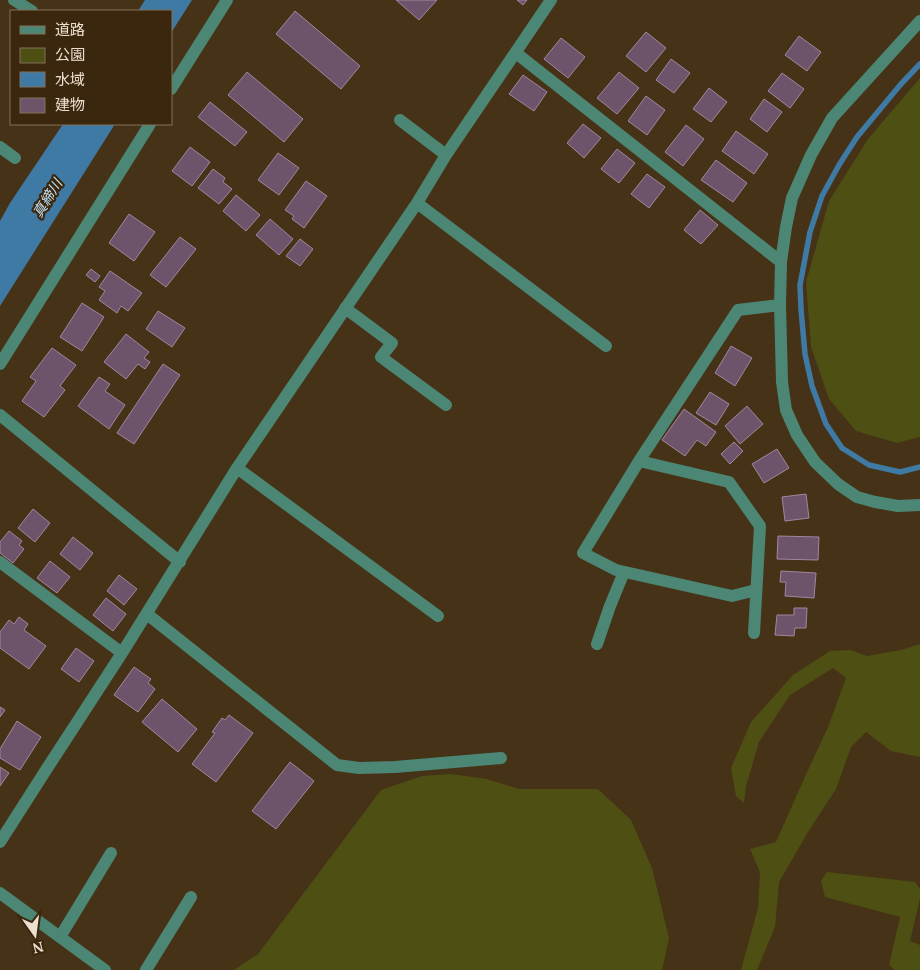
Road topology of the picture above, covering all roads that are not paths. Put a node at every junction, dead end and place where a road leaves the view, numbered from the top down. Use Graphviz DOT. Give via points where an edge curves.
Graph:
graph roads {
  1 [pos="14,0"];
  2 [pos="226,0"];
  3 [pos="551,0"];
  4 [pos="30,10"];
  5 [pos="920,22"];
  6 [pos="516,53"];
  7 [pos="172,87"];
  8 [pos="400,120"];
  9 [pos="149,125"];
  10 [pos="0,147"];
  11 [pos="446,155"];
  12 [pos="14,158"];
  13 [pos="417,204"];
  14 [pos="781,262"];
  15 [pos="780,305"];
  16 [pos="346,308"];
  17 [pos="606,346"];
  18 [pos="0,364"];
  19 [pos="446,405"];
  20 [pos="0,415"];
  21 [pos="639,461"];
  22 [pos="237,468"];
  23 [pos="920,506"];
  24 [pos="0,562"];
  25 [pos="180,562"];
  26 [pos="624,572"];
  27 [pos="756,590"];
  28 [pos="147,614"];
  29 [pos="438,616"];
  30 [pos="754,633"];
  31 [pos="597,644"];
  32 [pos="122,653"];
  33 [pos="500,758"];
  34 [pos="0,842"];
  35 [pos="111,852"];
  36 [pos="0,893"];
  37 [pos="191,897"];
  38 [pos="60,937"];
  39 [pos="105,970"];
  40 [pos="146,970"];
  1 -- 4 [label="street"];
  2 -- 7 [label="street"];
  3 -- 6 [label="street"];
  5 -- 14 [label="street" via="832,118 792,198"];
  6 -- 11 [label="street"];
  6 -- 14 [label="street"];
  8 -- 11 [label="street"];
  9 -- 18 [label="street"];
  10 -- 12 [label="street"];
  11 -- 13 [label="street"];
  13 -- 16 [label="street"];
  13 -- 17 [label="street"];
  14 -- 15 [label="street"];
  15 -- 21 [label="street" via="738,310"];
  15 -- 23 [label="street" via="786,410 797,435 815,462 857,497 898,506"];
  16 -- 19 [label="street" via="392,343 381,357"];
  16 -- 22 [label="street"];
  20 -- 25 [label="street"];
  21 -- 26 [label="street" via="583,553"];
  21 -- 27 [label="street" via="729,482 760,526"];
  22 -- 25 [label="street"];
  22 -- 29 [label="street"];
  24 -- 32 [label="street"];
  25 -- 28 [label="street"];
  26 -- 27 [label="street" via="732,596"];
  26 -- 31 [label="street"];
  27 -- 30 [label="street"];
  28 -- 32 [label="street"];
  28 -- 33 [label="street" via="337,765 377,768"];
  32 -- 34 [label="street"];
  35 -- 38 [label="street"];
  36 -- 38 [label="street"];
  37 -- 40 [label="street"];
  38 -- 39 [label="street"];
}
